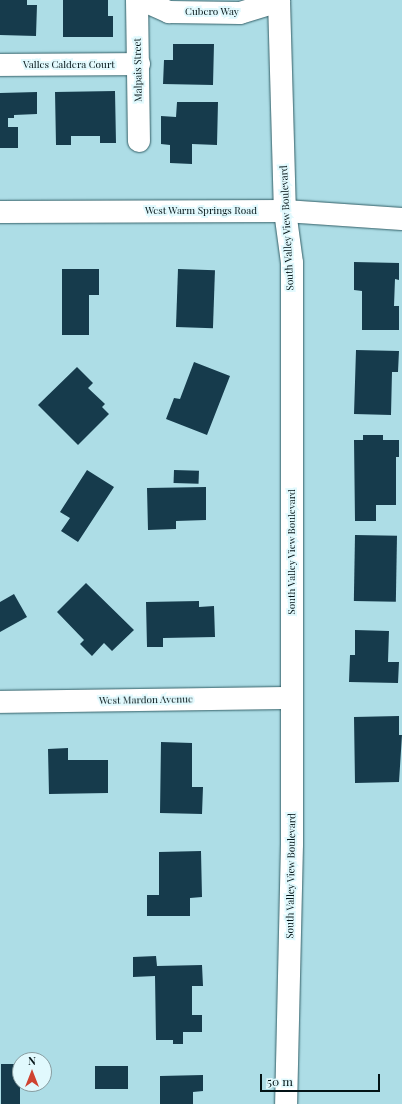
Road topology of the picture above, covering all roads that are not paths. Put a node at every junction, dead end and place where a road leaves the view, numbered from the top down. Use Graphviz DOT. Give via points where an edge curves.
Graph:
graph roads {
  1 [pos="137,0"];
  2 [pos="142,0"];
  3 [pos="277,0"];
  4 [pos="182,6"];
  5 [pos="139,64"];
  6 [pos="0,65"];
  7 [pos="139,141"];
  8 [pos="285,211"];
  9 [pos="0,212"];
  10 [pos="402,219"];
  11 [pos="292,698"];
  12 [pos="0,702"];
  13 [pos="286,1104"];
  1 -- 5 [label="main road, Malpais Street"];
  2 -- 4 [label="main road, Cubero Way" via="169,12"];
  3 -- 4 [label="main road, Cubero Way" via="240,13"];
  3 -- 8 [label="main road, South Valley View Boulevard"];
  5 -- 6 [label="main road, Valles Caldera Court"];
  5 -- 7 [label="main road, Malpais Street"];
  8 -- 9 [label="main road, West Warm Springs Road"];
  8 -- 10 [label="main road, West Warm Springs Road"];
  8 -- 11 [label="main road, South Valley View Boulevard" via="292,263"];
  11 -- 12 [label="main road, West Mardon Avenue"];
  11 -- 13 [label="main road, South Valley View Boulevard"];
}
